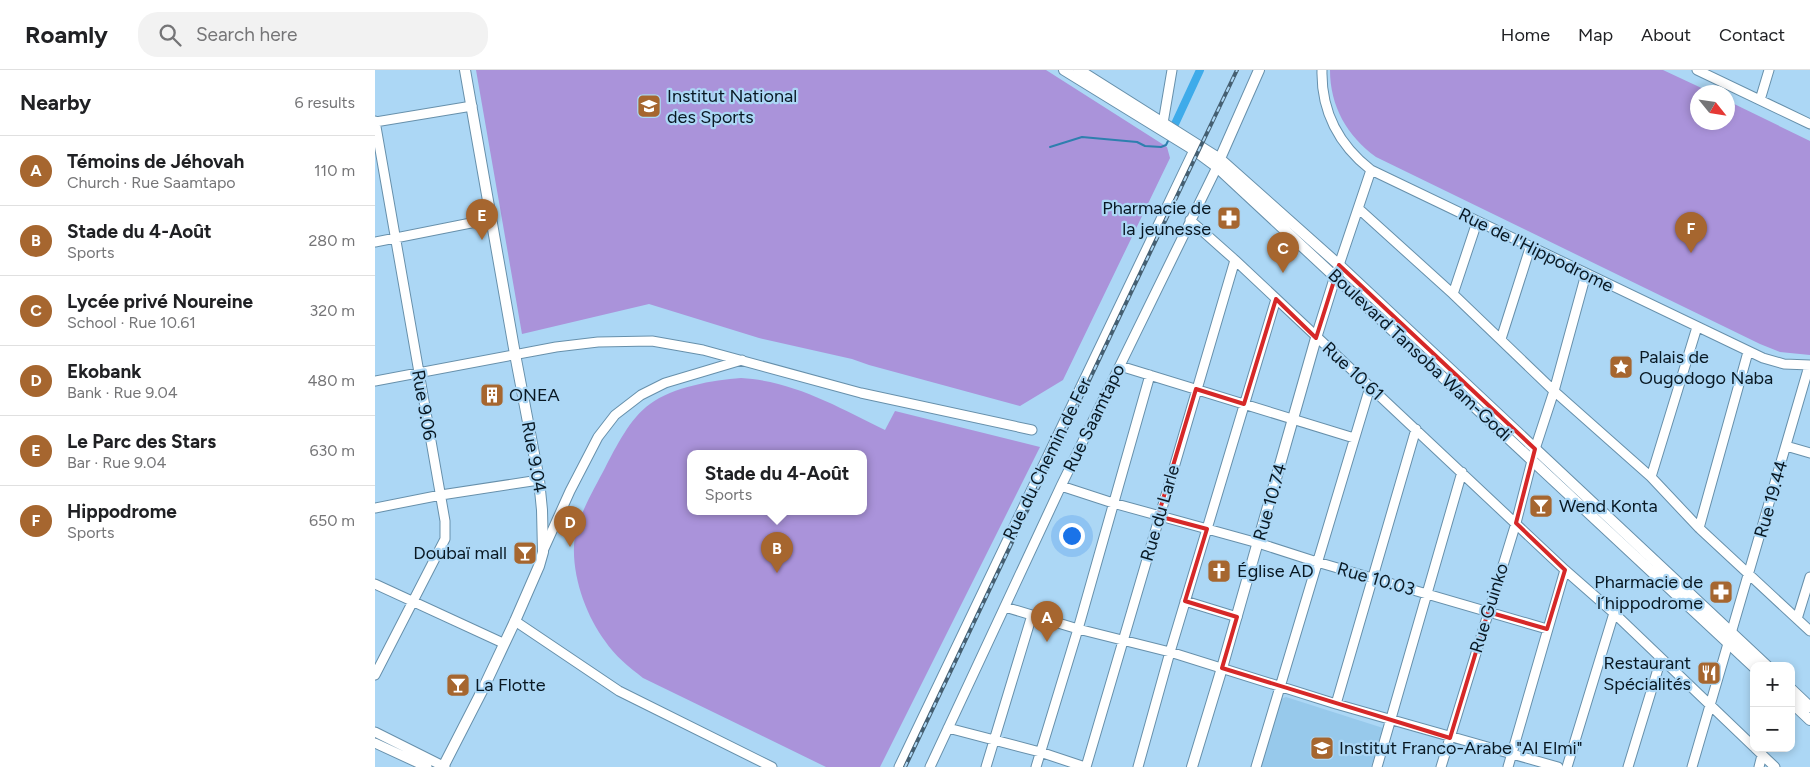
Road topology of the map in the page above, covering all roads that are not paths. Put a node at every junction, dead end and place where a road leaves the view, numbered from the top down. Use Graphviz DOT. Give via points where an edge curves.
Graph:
graph roads {
  1 [pos="465,70"];
  2 [pos="1065,70"];
  3 [pos="1079,70"];
  4 [pos="1173,70"];
  5 [pos="1259,70"];
  6 [pos="1322,70"];
  7 [pos="1697,70"];
  8 [pos="1769,70"];
  9 [pos="1711,73"];
  10 [pos="1760,100"];
  11 [pos="472,106"];
  12 [pos="375,122"];
  13 [pos="1163,122"];
  14 [pos="1810,124"];
  15 [pos="1194,150"];
  16 [pos="1219,163"];
  17 [pos="1371,170"];
  18 [pos="1359,209"];
  19 [pos="491,218"];
  20 [pos="1190,220"];
  21 [pos="1477,222"];
  22 [pos="395,238"];
  23 [pos="375,242"];
  24 [pos="1530,248"];
  25 [pos="1235,260"];
  26 [pos="1339,265"];
  27 [pos="1586,274"];
  28 [pos="1335,276"];
  29 [pos="1453,294"];
  30 [pos="1276,299"];
  31 [pos="1697,327"];
  32 [pos="1316,338"];
  33 [pos="1501,339"];
  34 [pos="1749,352"];
  35 [pos="515,354"];
  36 [pos="742,360"];
  37 [pos="1120,366"];
  38 [pos="1809,366"];
  39 [pos="418,372"];
  40 [pos="1150,375"];
  41 [pos="375,381"];
  42 [pos="1370,387"];
  43 [pos="1196,389"];
  44 [pos="1554,391"];
  45 [pos="1244,404"];
  46 [pos="1294,419"];
  47 [pos="1415,429"];
  48 [pos="1032,430"];
  49 [pos="1354,438"];
  50 [pos="1786,446"];
  51 [pos="1535,449"];
  52 [pos="1810,453"];
  53 [pos="1532,460"];
  54 [pos="1462,472"];
  55 [pos="1651,477"];
  56 [pos="539,480"];
  57 [pos="1061,486"];
  58 [pos="441,495"];
  59 [pos="1113,503"];
  60 [pos="375,508"];
  61 [pos="1158,516"];
  62 [pos="1516,523"];
  63 [pos="1699,528"];
  64 [pos="1207,529"];
  65 [pos="1258,543"];
  66 [pos="543,552"];
  67 [pos="1317,562"];
  68 [pos="1565,570"];
  69 [pos="1749,573"];
  70 [pos="1810,577"];
  71 [pos="1372,578"];
  72 [pos="375,584"];
  73 [pos="1427,594"];
  74 [pos="1185,601"];
  75 [pos="412,602"];
  76 [pos="1005,607"];
  77 [pos="1488,612"];
  78 [pos="1614,613"];
  79 [pos="1032,615"];
  80 [pos="1237,617"];
  81 [pos="1797,619"];
  82 [pos="515,621"];
  83 [pos="1078,629"];
  84 [pos="1547,629"];
  85 [pos="1810,631"];
  86 [pos="1732,633"];
  87 [pos="1123,640"];
  88 [pos="503,643"];
  89 [pos="1729,644"];
  90 [pos="1170,652"];
  91 [pos="1661,659"];
  92 [pos="1763,662"];
  93 [pos="1750,663"];
  94 [pos="1223,668"];
  95 [pos="375,675"];
  96 [pos="1279,687"];
  97 [pos="1795,693"];
  98 [pos="1336,704"];
  99 [pos="1710,704"];
  100 [pos="1795,706"];
  101 [pos="1810,707"];
  102 [pos="1391,720"];
  103 [pos="1810,720"];
  104 [pos="948,728"];
  105 [pos="375,732"];
  106 [pos="1450,738"];
  107 [pos="993,739"];
  108 [pos="375,743"];
  109 [pos="1750,744"];
  110 [pos="1040,752"];
  111 [pos="1759,752"];
  112 [pos="1511,754"];
  113 [pos="1762,755"];
  114 [pos="427,767"];
  115 [pos="444,767"];
  116 [pos="772,767"];
  117 [pos="899,767"];
  118 [pos="930,767"];
  119 [pos="986,767"];
  120 [pos="1035,767"];
  121 [pos="1085,767"];
  122 [pos="1138,767"];
  123 [pos="1192,767"];
  124 [pos="1256,767"];
  125 [pos="1377,767"];
  126 [pos="1441,767"];
  127 [pos="1508,767"];
  128 [pos="1559,767"];
  129 [pos="1567,767"];
  130 [pos="1628,767"];
  131 [pos="1692,767"];
  132 [pos="1759,767"];
  133 [pos="1775,767"];
  1 -- 11 [label="main road, Rue 9.04"];
  2 -- 15 [label="main road, Boulevard Tansoba Wam-Godi"];
  3 -- 13 [label="main road, Boulevard Tansoba Wam-Godi"];
  4 -- 13 [label="street"];
  5 -- 16 [label="main road, Rue Saamtapo"];
  6 -- 17 [label="street, Rue de l'Hippodrome" via="1323,94 1334,127 1353,155"];
  7 -- 9 [label="street"];
  8 -- 10 [label="street"];
  9 -- 10 [label="street"];
  10 -- 14 [label="street"];
  11 -- 12 [label="street"];
  11 -- 19 [label="main road, Rue 9.04"];
  12 -- 22 [label="street, Rue 9.06"];
  13 -- 16 [label="main road, Boulevard Tansoba Wam-Godi"];
  15 -- 16 [label="main road, Boulevard Tansoba Wam-Godi"];
  15 -- 117 [label="street, Rue du Chemin de Fer"];
  16 -- 20 [label="street, Rue Saamtapo"];
  16 -- 26 [label="main road, Boulevard Tansoba Wam-Godi"];
  16 -- 28 [label="main road, Boulevard Tansoba Wam-Godi"];
  17 -- 18 [label="street"];
  17 -- 21 [label="street, Rue de l'Hippodrome"];
  18 -- 26 [label="street"];
  18 -- 29 [label="street"];
  19 -- 22 [label="street"];
  19 -- 35 [label="main road, Rue 9.04"];
  20 -- 25 [label="street, Rue 10.61"];
  20 -- 37 [label="street, Rue Saamtapo"];
  21 -- 24 [label="street, Rue de l'Hippodrome"];
  21 -- 29 [label="street"];
  22 -- 23 [label="street"];
  22 -- 39 [label="street, Rue 9.06"];
  24 -- 27 [label="street, Rue de l'Hippodrome"];
  24 -- 33 [label="street"];
  25 -- 30 [label="street, Rue 10.61"];
  25 -- 43 [label="street, Rue du Larle"];
  26 -- 28 [label="main road, Rue 10.74"];
  26 -- 51 [label="main road, Boulevard Tansoba Wam-Godi"];
  27 -- 31 [label="street, Rue de l'Hippodrome"];
  27 -- 44 [label="street, Rue Guinko"];
  28 -- 32 [label="main road, Rue 10.74"];
  28 -- 53 [label="main road, Boulevard Tansoba Wam-Godi"];
  29 -- 33 [label="street"];
  30 -- 32 [label="street, Rue 10.61"];
  30 -- 45 [label="street"];
  31 -- 34 [label="street, Rue de l'Hippodrome"];
  31 -- 55 [label="street"];
  32 -- 42 [label="street, Rue 10.61"];
  32 -- 46 [label="main road, Rue 10.74"];
  33 -- 44 [label="street"];
  34 -- 38 [label="street, Rue de l'Hippodrome" via="1773,362"];
  34 -- 63 [label="street"];
  35 -- 36 [label="street" via="598,342 652,341"];
  35 -- 39 [label="street"];
  35 -- 56 [label="main road, Rue 9.04"];
  36 -- 48 [label="street" via="861,393"];
  36 -- 66 [label="street" via="665,383 641,394 615,415 598,437"];
  37 -- 40 [label="street"];
  37 -- 57 [label="street, Rue Saamtapo"];
  38 -- 50 [label="street, Rue 19.44"];
  39 -- 41 [label="street"];
  39 -- 58 [label="street, Rue 9.06"];
  40 -- 43 [label="street"];
  40 -- 59 [label="street"];
  42 -- 47 [label="street, Rue 10.61"];
  42 -- 49 [label="street"];
  43 -- 45 [label="street"];
  43 -- 61 [label="street, Rue du Larle"];
  44 -- 51 [label="street, Rue Guinko"];
  44 -- 55 [label="street"];
  45 -- 46 [label="street"];
  45 -- 64 [label="street"];
  46 -- 49 [label="street"];
  46 -- 65 [label="main road, Rue 10.74"];
  47 -- 54 [label="street, Rue 10.61"];
  47 -- 71 [label="street"];
  49 -- 67 [label="street"];
  50 -- 52 [label="street"];
  50 -- 69 [label="street, Rue 19.44"];
  51 -- 53 [label="street, Rue Guinko"];
  51 -- 86 [label="main road, Boulevard Tansoba Wam-Godi"];
  53 -- 62 [label="street, Rue Guinko"];
  53 -- 89 [label="main road, Boulevard Tansoba Wam-Godi"];
  54 -- 62 [label="street, Rue 10.61"];
  54 -- 73 [label="street"];
  55 -- 63 [label="street"];
  56 -- 58 [label="street"];
  56 -- 66 [label="main road, Rue 9.04"];
  57 -- 59 [label="street, Rue 10.03"];
  57 -- 76 [label="street, Rue Saamtapo"];
  58 -- 60 [label="street"];
  58 -- 75 [label="street, Rue 9.06" via="445,539"];
  59 -- 61 [label="street, Rue 10.03"];
  59 -- 83 [label="street"];
  61 -- 64 [label="street, Rue 10.03"];
  61 -- 87 [label="street, Rue du Larle"];
  62 -- 68 [label="street, Rue 10.61"];
  62 -- 77 [label="street, Rue Guinko"];
  63 -- 69 [label="street"];
  64 -- 65 [label="street, Rue 10.03"];
  64 -- 74 [label="street"];
  65 -- 67 [label="street, Rue 10.03"];
  65 -- 80 [label="main road, Rue 10.74"];
  66 -- 82 [label="main road, Rue 9.04"];
  67 -- 71 [label="street, Rue 10.03"];
  67 -- 96 [label="street"];
  68 -- 78 [label="street, Rue 10.61"];
  68 -- 84 [label="street"];
  69 -- 81 [label="street"];
  69 -- 86 [label="street, Rue 19.44"];
  70 -- 81 [label="street"];
  71 -- 73 [label="street, Rue 10.03"];
  71 -- 98 [label="street"];
  72 -- 75 [label="street"];
  73 -- 77 [label="street, Rue 10.03"];
  73 -- 102 [label="street"];
  74 -- 80 [label="street"];
  74 -- 90 [label="street"];
  75 -- 88 [label="street"];
  75 -- 95 [label="street, Rue 9.06"];
  76 -- 79 [label="street"];
  76 -- 104 [label="street, Rue Saamtapo"];
  77 -- 84 [label="street, Rue 10.03"];
  77 -- 106 [label="street, Rue Guinko"];
  78 -- 91 [label="street, Rue 10.61"];
  78 -- 129 [label="street"];
  79 -- 83 [label="street"];
  79 -- 107 [label="street"];
  80 -- 94 [label="main road, Rue 10.74"];
  81 -- 85 [label="street"];
  82 -- 88 [label="main road, Rue 9.04"];
  82 -- 116 [label="street" via="619,691"];
  83 -- 87 [label="street"];
  83 -- 110 [label="street"];
  84 -- 112 [label="street"];
  86 -- 89 [label="street, Rue 19.44"];
  86 -- 92 [label="main road, Boulevard Tansoba Wam-Godi"];
  87 -- 90 [label="street"];
  87 -- 121 [label="street, Rue du Larle"];
  88 -- 115 [label="main road, Rue 9.04"];
  89 -- 93 [label="main road, Boulevard Tansoba Wam-Godi"];
  89 -- 99 [label="street, Rue 19.44"];
  90 -- 94 [label="street"];
  90 -- 122 [label="street"];
  91 -- 99 [label="street, Rue 10.61"];
  91 -- 130 [label="street"];
  94 -- 96 [label="street"];
  94 -- 123 [label="main road, Rue 10.74"];
  96 -- 98 [label="street"];
  96 -- 124 [label="street"];
  97 -- 101 [label="main road"];
  98 -- 102 [label="street"];
  99 -- 109 [label="street, Rue 10.61"];
  99 -- 131 [label="street, Rue 19.44"];
  100 -- 103 [label="main road"];
  102 -- 106 [label="street"];
  102 -- 125 [label="street"];
  104 -- 107 [label="street"];
  104 -- 118 [label="street, Rue Saamtapo"];
  105 -- 115 [label="street"];
  106 -- 112 [label="street"];
  106 -- 126 [label="street, Rue Guinko"];
  107 -- 110 [label="street"];
  107 -- 119 [label="street"];
  108 -- 114 [label="street"];
  110 -- 120 [label="street"];
  110 -- 121 [label="street"];
  111 -- 113 [label="street, Rue 10.61"];
  112 -- 127 [label="street"];
  112 -- 128 [label="street"];
  113 -- 132 [label="street"];
  113 -- 133 [label="street, Rue 10.61"];
}
